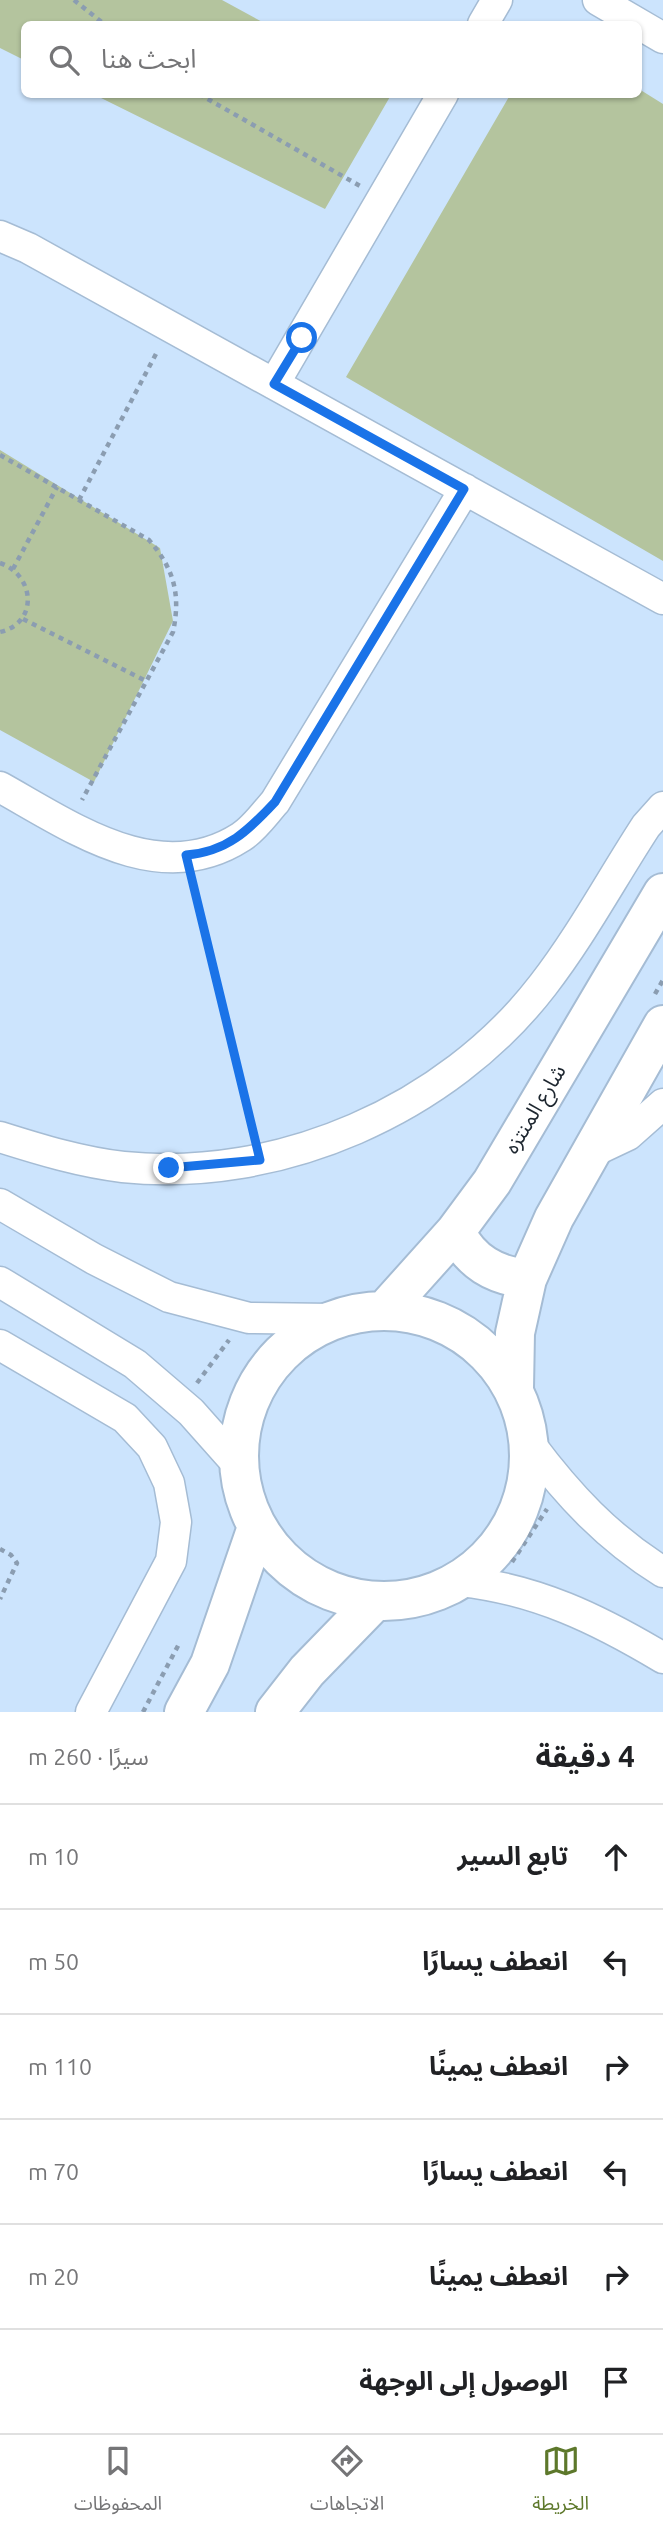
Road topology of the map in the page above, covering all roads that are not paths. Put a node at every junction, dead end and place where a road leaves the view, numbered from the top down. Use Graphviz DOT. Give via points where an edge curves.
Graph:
graph roads {
  1 [pos="496,0"];
  2 [pos="598,0"];
  3 [pos="485,21"];
  4 [pos="634,21"];
  5 [pos="642,26"];
  6 [pos="663,38"];
  7 [pos="441,98"];
  8 [pos="0,236"];
  9 [pos="274,384"];
  10 [pos="464,489"];
  11 [pos="663,599"];
  12 [pos="0,787"];
  13 [pos="663,807"];
  14 [pos="663,893"];
  15 [pos="663,1025"];
  16 [pos="663,1104"];
  17 [pos="0,1138"];
  18 [pos="590,1153"];
  19 [pos="0,1204"];
  20 [pos="455,1232"];
  21 [pos="527,1279"];
  22 [pos="0,1282"];
  23 [pos="385,1310"];
  24 [pos="333,1319"];
  25 [pos="0,1345"];
  26 [pos="514,1388"];
  27 [pos="530,1444"];
  28 [pos="239,1466"];
  29 [pos="257,1527"];
  30 [pos="663,1572"];
  31 [pos="460,1581"];
  32 [pos="375,1601"];
  33 [pos="663,1658"];
  34 [pos="92,1712"];
  35 [pos="184,1712"];
  36 [pos="275,1712"];
  1 -- 3 [label="street"];
  2 -- 4 [label="street"];
  5 -- 6 [label="street"];
  7 -- 9 [label="street"];
  8 -- 9 [label="street"];
  9 -- 10 [label="street"];
  10 -- 11 [label="street"];
  10 -- 12 [label="street" via="275,802 242,837 199,854 154,858 111,846"];
  13 -- 17 [label="street" via="542,986 490,1041 439,1082 383,1116 323,1142 260,1160 192,1168 124,1167 57,1156"];
  14 -- 20 [label="street, شارع المنتزه" via="492,1182"];
  15 -- 18 [label="street"];
  16 -- 18 [label="street" via="628,1135"];
  18 -- 21 [label="street"];
  19 -- 24 [label="street" via="169,1297 249,1318"];
  20 -- 21 [label="street" via="477,1261 492,1271"];
  20 -- 23 [label="street, شارع المنتزه"];
  21 -- 26 [label="street" via="515,1333"];
  22 -- 28 [label="street" via="135,1364 191,1412"];
  23 -- 24 [label="street"];
  23 -- 26 [label="street" via="436,1320 481,1347"];
  24 -- 28 [label="street" via="300,1337 272,1362 252,1393 241,1429"];
  25 -- 34 [label="street" via="125,1418 152,1447 169,1483 176,1522 170,1561"];
  26 -- 27 [label="street"];
  27 -- 30 [label="street" via="565,1491 608,1534"];
  27 -- 31 [label="street" via="527,1487 507,1536 486,1561"];
  28 -- 29 [label="street" via="244,1497"];
  29 -- 32 [label="street" via="279,1556 307,1579 340,1594"];
  29 -- 35 [label="street" via="210,1664"];
  31 -- 32 [label="street" via="419,1598"];
  31 -- 33 [label="street" via="502,1586 548,1599 593,1618"];
  32 -- 36 [label="street" via="307,1671"];
}
